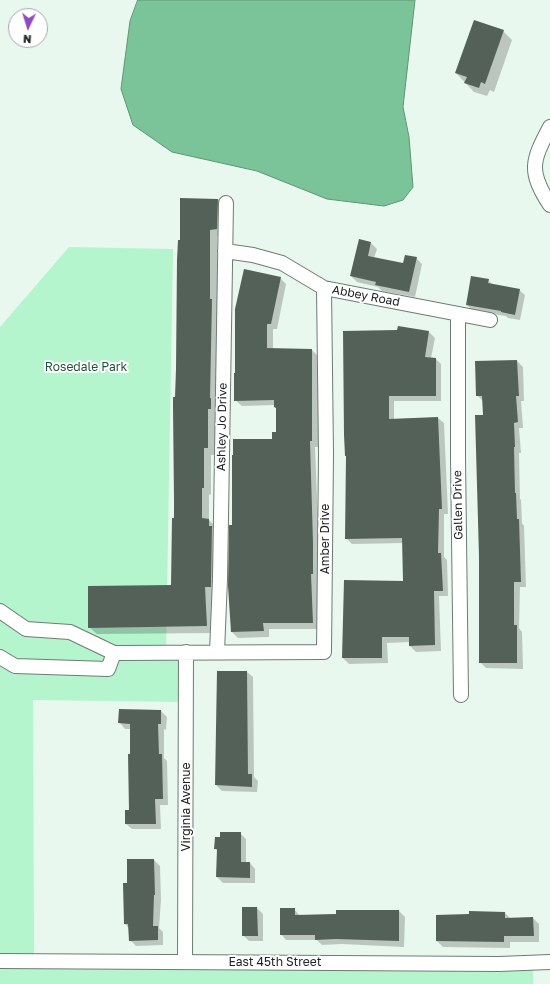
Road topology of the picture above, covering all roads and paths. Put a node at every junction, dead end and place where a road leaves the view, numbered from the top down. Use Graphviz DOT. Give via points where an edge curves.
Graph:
graph roads {
  1 [pos="550,127"];
  2 [pos="226,203"];
  3 [pos="550,205"];
  4 [pos="225,250"];
  5 [pos="324,288"];
  6 [pos="458,314"];
  7 [pos="490,320"];
  8 [pos="0,611"];
  9 [pos="186,652"];
  10 [pos="217,652"];
  11 [pos="114,653"];
  12 [pos="0,656"];
  13 [pos="461,695"];
  14 [pos="0,961"];
  15 [pos="185,962"];
  16 [pos="550,962"];
  1 -- 3 [label="street" via="537,154 534,172 537,183"];
  2 -- 4 [label="street, Ashley Jo Drive"];
  4 -- 5 [label="street, Abbey Road" via="282,263"];
  4 -- 10 [label="street, Ashley Jo Drive"];
  5 -- 6 [label="street, Abbey Road"];
  5 -- 10 [label="street, Amber Drive" via="324,652"];
  6 -- 7 [label="street, Abbey Road"];
  6 -- 13 [label="street, Gallen Drive"];
  8 -- 11 [label="street" via="26,629 70,632"];
  9 -- 10 [label="street, Amber Drive"];
  9 -- 11 [label="street, Amber Drive"];
  9 -- 15 [label="street, Virginia Avenue"];
  11 -- 12 [label="street" via="108,669 15,666"];
  14 -- 15 [label="street, East 45th Street"];
  15 -- 16 [label="street, East 45th Street"];
}
